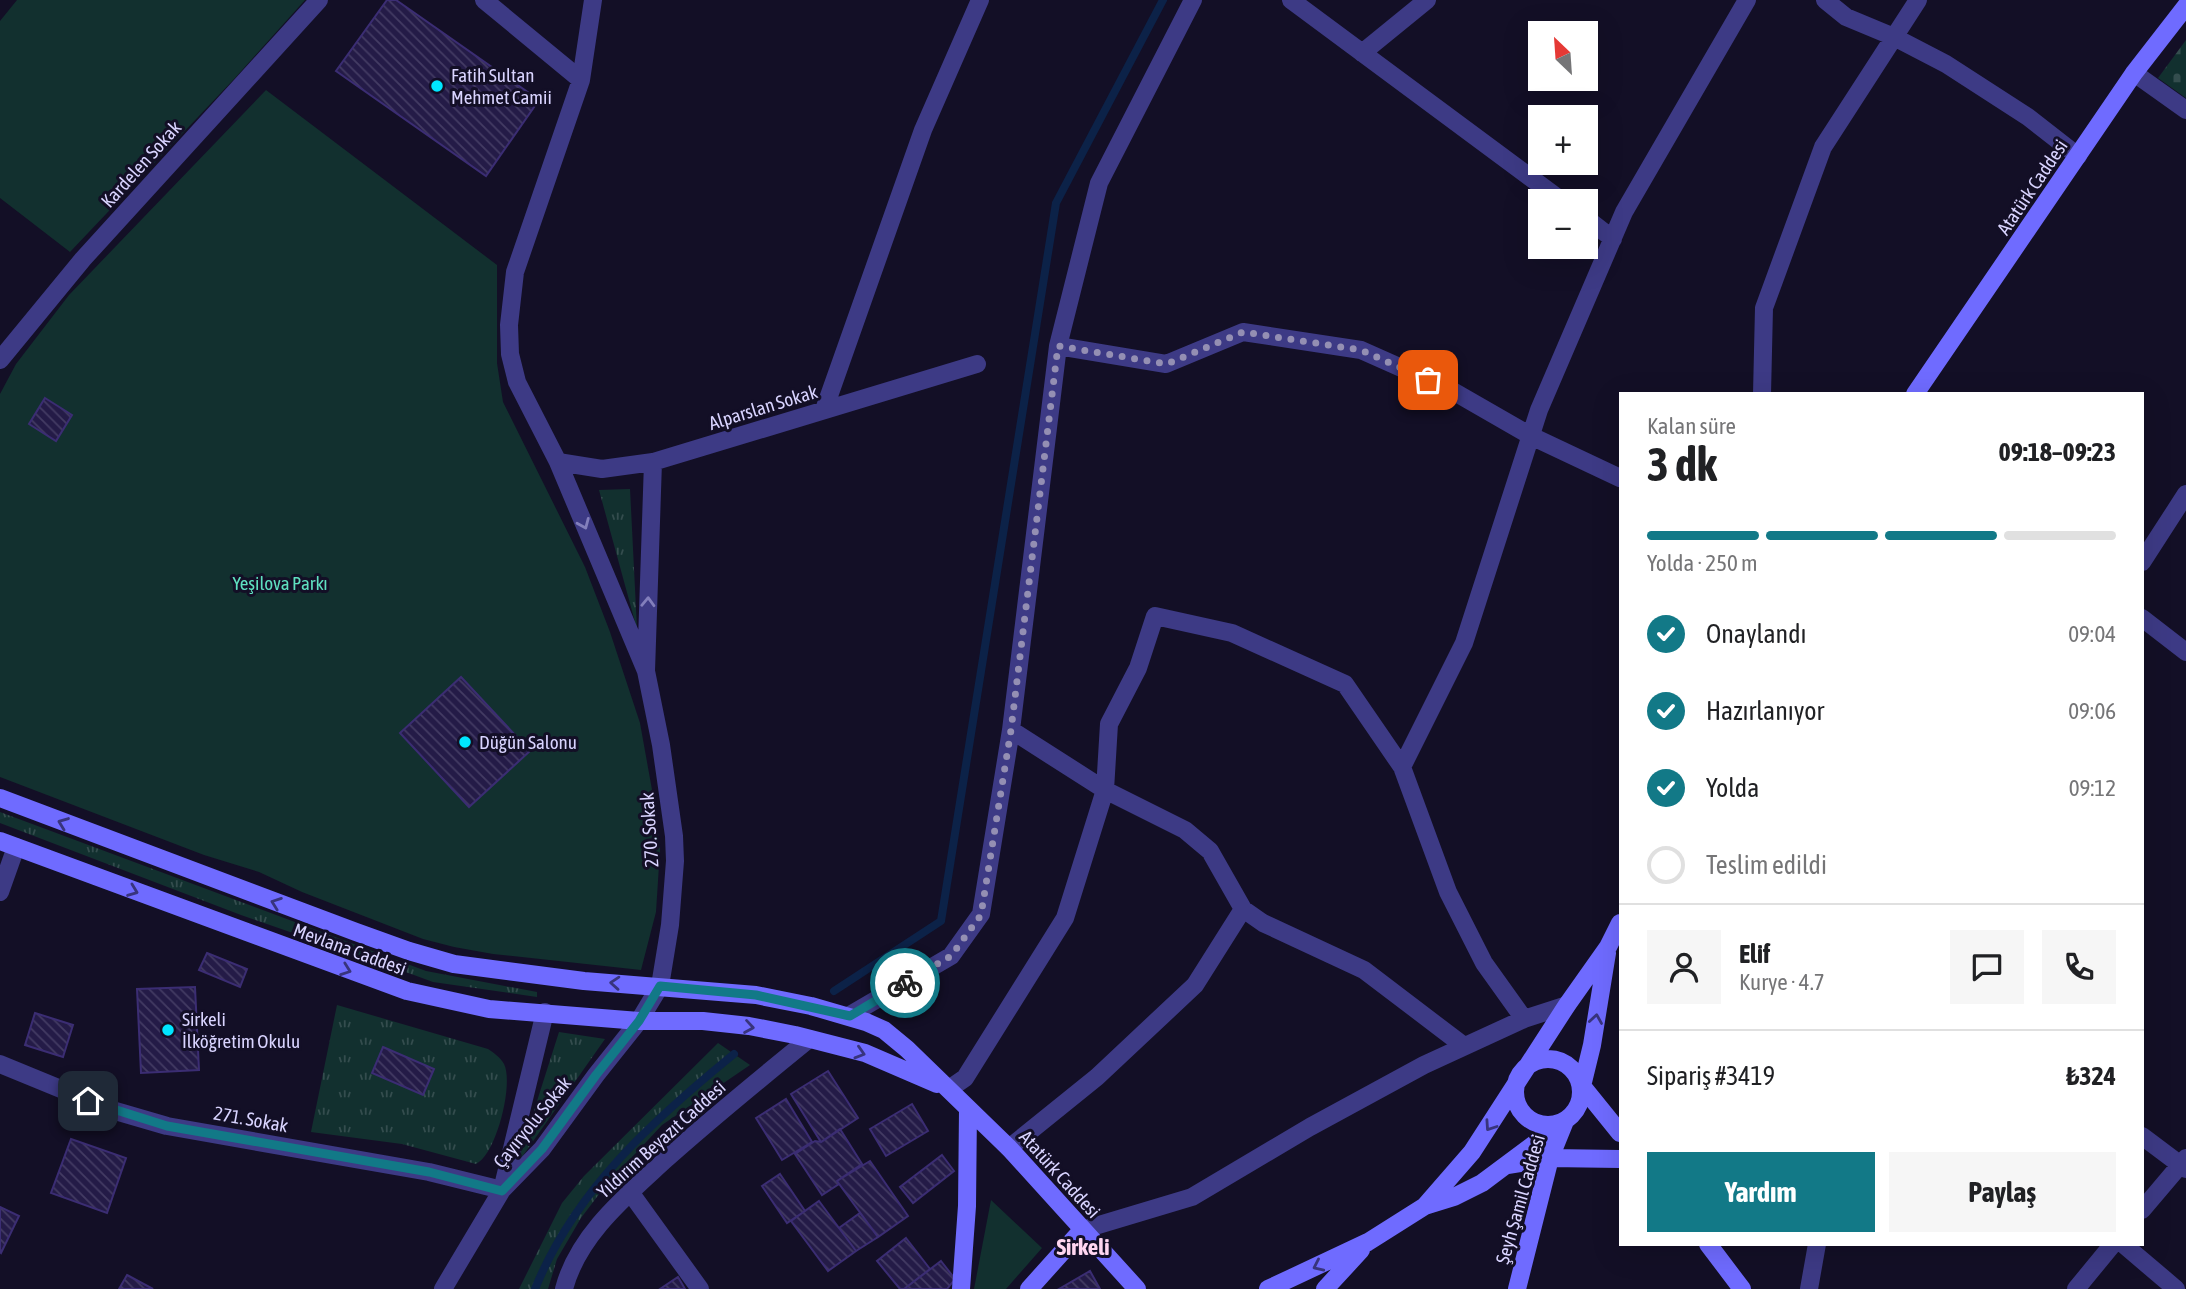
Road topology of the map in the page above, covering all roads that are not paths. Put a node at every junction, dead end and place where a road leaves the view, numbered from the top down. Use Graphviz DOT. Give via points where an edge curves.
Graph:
graph roads {
  1 [pos="319,0"];
  2 [pos="484,0"];
  3 [pos="593,0"];
  4 [pos="980,0"];
  5 [pos="1193,0"];
  6 [pos="1291,0"];
  7 [pos="1427,0"];
  8 [pos="1747,0"];
  9 [pos="1825,0"];
  10 [pos="1918,0"];
  11 [pos="2186,6"];
  12 [pos="1894,37"];
  13 [pos="1362,53"];
  14 [pos="2134,73"];
  15 [pos="581,80"];
  16 [pos="2186,110"];
  17 [pos="2078,156"];
  18 [pos="1546,189"];
  19 [pos="1598,227"];
  20 [pos="1613,239"];
  21 [pos="1058,346"];
  22 [pos="0,360"];
  23 [pos="977,364"];
  24 [pos="1762,392"];
  25 [pos="1916,392"];
  26 [pos="824,410"];
  27 [pos="1531,436"];
  28 [pos="558,461"];
  29 [pos="653,462"];
  30 [pos="1619,478"];
  31 [pos="2186,494"];
  32 [pos="2144,559"];
  33 [pos="2144,620"];
  34 [pos="2186,652"];
  35 [pos="646,671"];
  36 [pos="1011,730"];
  37 [pos="1402,767"];
  38 [pos="1105,790"];
  39 [pos="0,799"];
  40 [pos="8,844"];
  41 [pos="0,892"];
  42 [pos="1243,909"];
  43 [pos="1619,925"];
  44 [pos="1608,947"];
  45 [pos="660,986"];
  46 [pos="1567,1005"];
  47 [pos="545,1012"];
  48 [pos="850,1016"];
  49 [pos="1524,1019"];
  50 [pos="639,1021"];
  51 [pos="802,1037"];
  52 [pos="1464,1046"];
  53 [pos="0,1065"];
  54 [pos="1518,1079"];
  55 [pos="1582,1086"];
  56 [pos="949,1089"];
  57 [pos="968,1109"];
  58 [pos="1565,1121"];
  59 [pos="1619,1132"];
  60 [pos="2144,1137"];
  61 [pos="1009,1148"];
  62 [pos="1550,1158"];
  63 [pos="1619,1159"];
  64 [pos="2184,1164"];
  65 [pos="1506,1166"];
  66 [pos="502,1191"];
  67 [pos="630,1192"];
  68 [pos="1425,1206"];
  69 [pos="2144,1208"];
  70 [pos="1082,1230"];
  71 [pos="1368,1242"];
  72 [pos="1710,1246"];
  73 [pos="1817,1246"];
  74 [pos="2111,1246"];
  75 [pos="2125,1246"];
  76 [pos="443,1289"];
  77 [pos="564,1289"];
  78 [pos="700,1289"];
  79 [pos="961,1289"];
  80 [pos="1029,1289"];
  81 [pos="1137,1289"];
  82 [pos="1268,1289"];
  83 [pos="1325,1289"];
  84 [pos="1517,1289"];
  85 [pos="1742,1289"];
  86 [pos="1809,1289"];
  87 [pos="2076,1289"];
  88 [pos="2176,1289"];
  1 -- 22 [label="street, Kardelen Sokak" via="83,259"];
  2 -- 15 [label="street"];
  3 -- 15 [label="street"];
  4 -- 26 [label="street" via="923,130"];
  5 -- 21 [label="street" via="1099,183"];
  6 -- 13 [label="street"];
  7 -- 13 [label="street"];
  8 -- 20 [label="street" via="1624,212"];
  9 -- 12 [label="street" via="1846,17"];
  10 -- 12 [label="street"];
  11 -- 14 [label="street, Atatürk Caddesi"];
  12 -- 17 [label="street" via="1956,70"];
  12 -- 24 [label="street" via="1823,146 1764,308"];
  13 -- 18 [label="street"];
  14 -- 16 [label="street"];
  14 -- 17 [label="street, Atatürk Caddesi"];
  15 -- 28 [label="street" via="510,298 510,354 517,382"];
  17 -- 25 [label="street, Atatürk Caddesi"];
  19 -- 20 [label="street"];
  20 -- 27 [label="street"];
  21 -- 27 [label="street" via="1167,364 1243,332 1361,350 1451,390"];
  21 -- 36 [label="street"];
  23 -- 26 [label="street, Alparslan Sokak"];
  26 -- 29 [label="street, Alparslan Sokak"];
  27 -- 30 [label="street"];
  27 -- 37 [label="street" via="1464,643"];
  28 -- 29 [label="street, Alparslan Sokak" via="602,469"];
  28 -- 35 [label="street, one-way"];
  35 -- 29 [label="street, one-way"];
  31 -- 32 [label="street"];
  33 -- 34 [label="street"];
  35 -- 45 [label="street, 270. Sokak" via="674,836 670,925"];
  36 -- 38 [label="street"];
  36 -- 48 [label="street" via="981,915 951,956"];
  37 -- 38 [label="street" via="1345,684 1232,633 1155,616 1138,668 1109,724"];
  37 -- 49 [label="street" via="1448,892 1484,963"];
  38 -- 42 [label="street" via="1185,830 1210,851"];
  38 -- 56 [label="street" via="1065,918 965,1078"];
  45 -- 39 [label="street, Atatürk Caddesi, one-way" via="454,964"];
  40 -- 41 [label="street"];
  40 -- 47 [label="street, Mevlana Caddesi, one-way" via="407,991 489,1009"];
  42 -- 52 [label="street" via="1364,970"];
  42 -- 61 [label="street" via="1195,985 1097,1077"];
  43 -- 44 [label="street"];
  44 -- 46 [label="street"];
  55 -- 44 [label="street, one-way"];
  45 -- 48 [label="street, Atatürk Caddesi" via="756,995"];
  45 -- 50 [label="street, Çayıryolu Sokak"];
  46 -- 49 [label="street"];
  46 -- 54 [label="street"];
  47 -- 50 [label="street, Mevlana Caddesi"];
  47 -- 66 [label="street"];
  48 -- 56 [label="street, Atatürk Caddesi" via="884,1030"];
  49 -- 52 [label="street"];
  50 -- 51 [label="street, Mevlana Caddesi, one-way" via="703,1021"];
  50 -- 66 [label="street, Çayıryolu Sokak" via="542,1149"];
  51 -- 56 [label="street, one-way" via="865,1053"];
  51 -- 67 [label="street, Yıldırım Beyazıt Caddesi"];
  52 -- 70 [label="street" via="1310,1127 1192,1197"];
  53 -- 66 [label="street, 271. Sokak" via="112,1110 167,1126 429,1172"];
  54 -- 55 [label="street" via="1532,1064 1552,1060 1570,1068"];
  54 -- 58 [label="street" via="1516,1099 1526,1116 1544,1125"];
  54 -- 68 [label="street, one-way" via="1472,1152"];
  55 -- 58 [label="street" via="1578,1106"];
  55 -- 59 [label="street"];
  56 -- 57 [label="street, Atatürk Caddesi"];
  57 -- 61 [label="street, Atatürk Caddesi"];
  57 -- 79 [label="street"];
  58 -- 62 [label="street, Şeyh Şamil Caddesi"];
  58 -- 65 [label="street"];
  60 -- 64 [label="street"];
  61 -- 70 [label="street, Atatürk Caddesi"];
  62 -- 63 [label="street"];
  62 -- 65 [label="street"];
  62 -- 84 [label="street, Şeyh Şamil Caddesi"];
  64 -- 69 [label="street"];
  65 -- 68 [label="street" via="1482,1183"];
  66 -- 76 [label="street, Çayıryolu Sokak"];
  67 -- 77 [label="street, Yıldırım Beyazıt Caddesi" via="596,1228"];
  67 -- 78 [label="street"];
  68 -- 71 [label="street"];
  70 -- 80 [label="street"];
  70 -- 81 [label="street, Atatürk Caddesi"];
  71 -- 82 [label="street, one-way"];
  71 -- 83 [label="street"];
  72 -- 85 [label="street"];
  73 -- 86 [label="street"];
  74 -- 87 [label="street"];
  75 -- 88 [label="street"];
}
